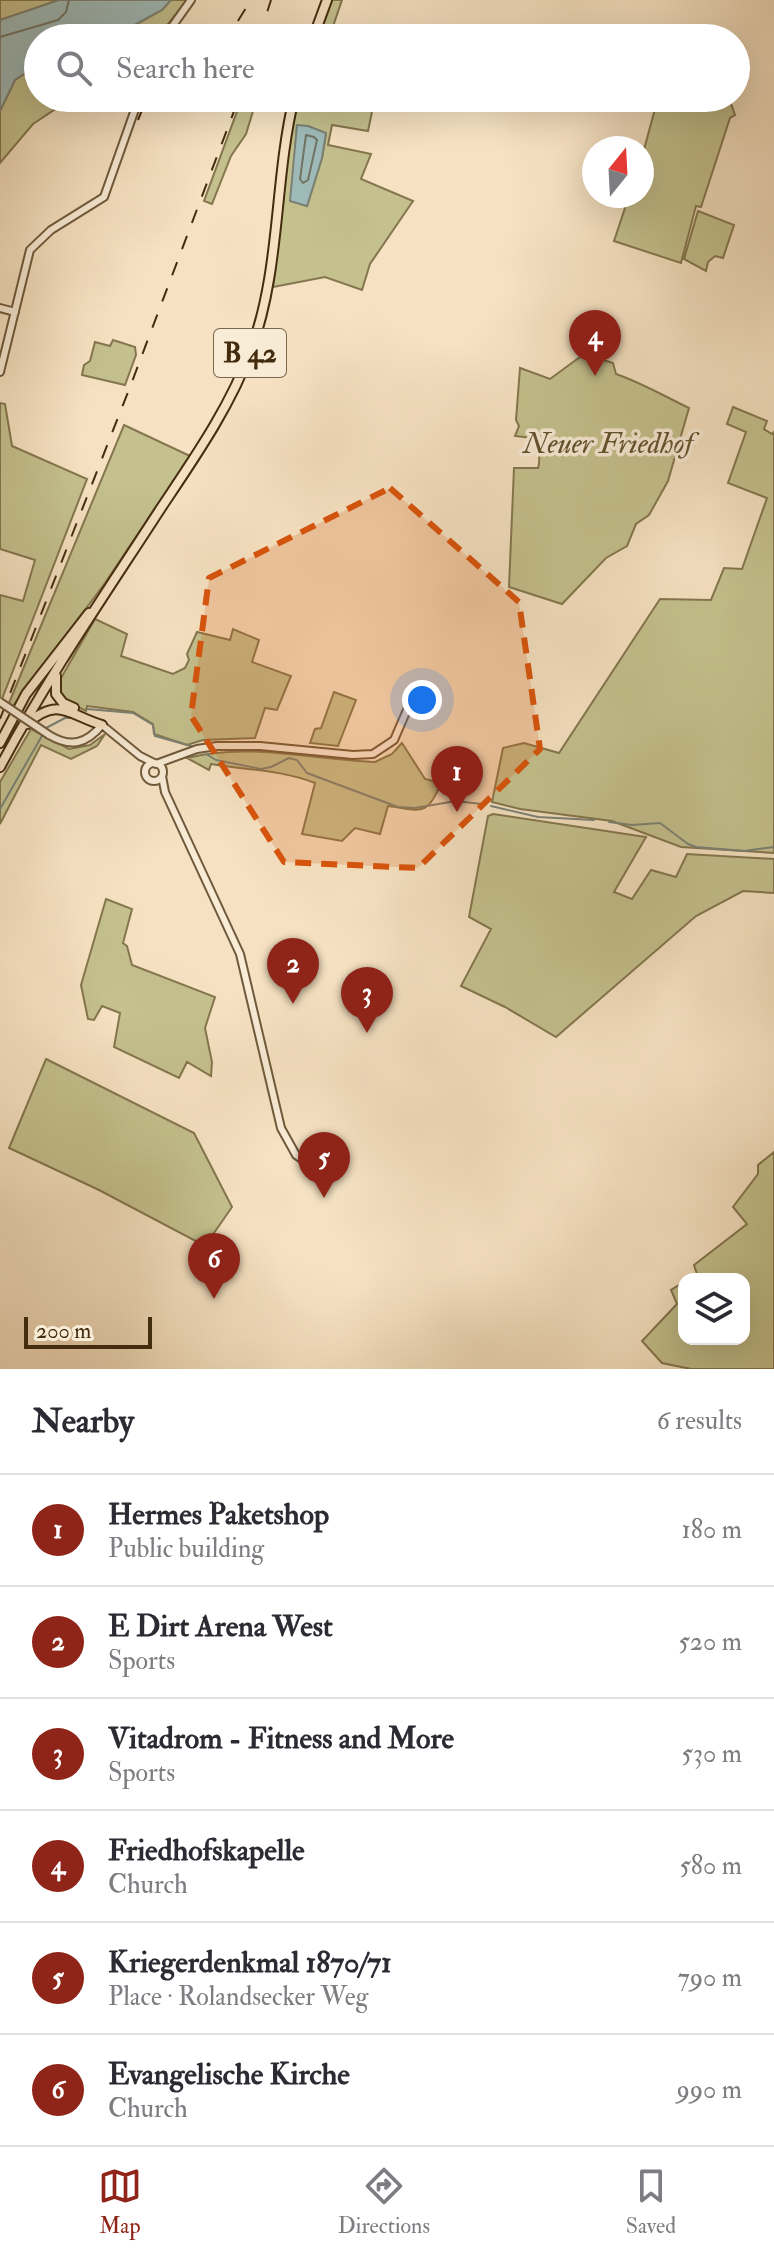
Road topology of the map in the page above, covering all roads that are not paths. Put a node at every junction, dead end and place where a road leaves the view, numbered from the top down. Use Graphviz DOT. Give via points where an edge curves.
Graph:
graph roads {
  1 [pos="191,0"];
  2 [pos="327,0"];
  3 [pos="174,24"];
  4 [pos="318,24"];
  5 [pos="134,112"];
  6 [pos="291,112"];
  7 [pos="0,308"];
  8 [pos="15,312"];
  9 [pos="0,372"];
  10 [pos="101,602"];
  11 [pos="58,668"];
  12 [pos="0,702"];
  13 [pos="410,703"];
  14 [pos="15,712"];
  15 [pos="82,716"];
  16 [pos="102,725"];
  17 [pos="20,730"];
  18 [pos="90,732"];
  19 [pos="84,740"];
  20 [pos="0,742"];
  21 [pos="140,756"];
  22 [pos="174,757"];
  23 [pos="155,764"];
  24 [pos="0,767"];
  25 [pos="145,770"];
  26 [pos="162,774"];
  27 [pos="153,781"];
  28 [pos="165,792"];
  29 [pos="321,1172"];
  1 -- 3 [label="street"];
  2 -- 4 [label="main road"];
  5 -- 8 [label="street" via="104,197 33,244"];
  6 -- 10 [label="main road, B 42" via="269,281 246,363 218,420"];
  7 -- 8 [label="street"];
  8 -- 9 [label="street"];
  10 -- 11 [label="main road, B 42"];
  10 -- 14 [label="main road" via="81,621"];
  11 -- 16 [label="main road" via="58,697"];
  11 -- 17 [label="main road, B 42"];
  12 -- 14 [label="street, bridge"];
  13 -- 22 [label="street" via="394,740 373,754 236,745"];
  14 -- 19 [label="street, bridge" via="49,735 69,743"];
  14 -- 20 [label="main road"];
  15 -- 16 [label="main road"];
  15 -- 17 [label="main road" via="49,709"];
  15 -- 18 [label="main road"];
  16 -- 18 [label="street"];
  16 -- 19 [label="street"];
  16 -- 21 [label="street"];
  17 -- 24 [label="main road, B 42"];
  18 -- 19 [label="street"];
  21 -- 23 [label="street"];
  21 -- 25 [label="street"];
  22 -- 23 [label="street"];
  22 -- 26 [label="street"];
  23 -- 25 [label="street"];
  23 -- 26 [label="street"];
  25 -- 27 [label="street"];
  26 -- 27 [label="street"];
  26 -- 28 [label="street"];
  27 -- 28 [label="street"];
  28 -- 29 [label="street" via="240,954 286,1141"];
}
